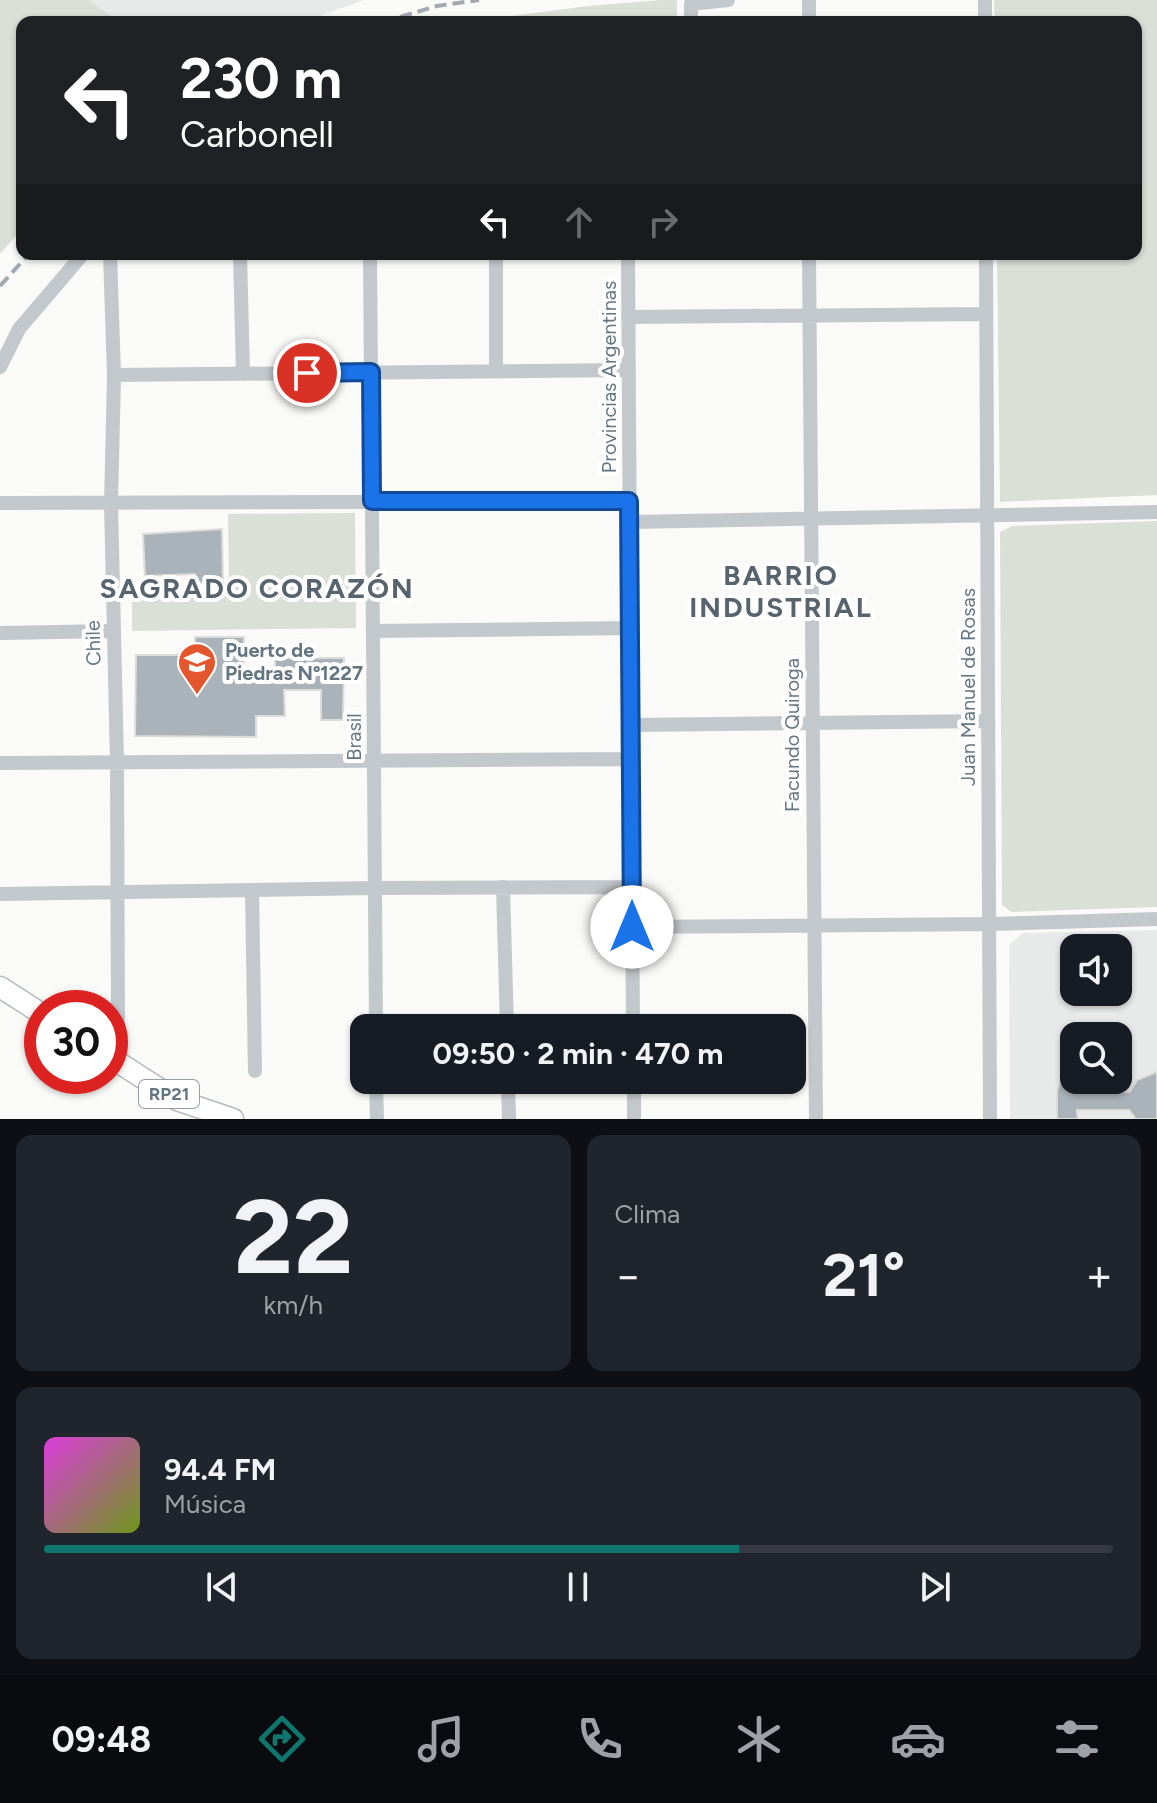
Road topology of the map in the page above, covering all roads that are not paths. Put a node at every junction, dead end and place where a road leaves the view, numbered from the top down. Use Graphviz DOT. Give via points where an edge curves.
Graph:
graph roads {
  1 [pos="728,0"];
  2 [pos="691,16"];
  3 [pos="78,260"];
  4 [pos="110,260"];
  5 [pos="240,260"];
  6 [pos="370,260"];
  7 [pos="496,260"];
  8 [pos="628,260"];
  9 [pos="809,260"];
  10 [pos="986,260"];
  11 [pos="986,314"];
  12 [pos="810,316"];
  13 [pos="628,317"];
  14 [pos="0,367"];
  15 [pos="628,370"];
  16 [pos="496,371"];
  17 [pos="371,372"];
  18 [pos="243,374"];
  19 [pos="114,375"];
  20 [pos="372,501"];
  21 [pos="629,501"];
  22 [pos="0,503"];
  23 [pos="111,504"];
  24 [pos="1157,512"];
  25 [pos="987,517"];
  26 [pos="811,520"];
  27 [pos="630,522"];
  28 [pos="631,628"];
  29 [pos="113,631"];
  30 [pos="373,631"];
  31 [pos="0,633"];
  32 [pos="988,721"];
  33 [pos="812,723"];
  34 [pos="632,725"];
  35 [pos="632,759"];
  36 [pos="374,760"];
  37 [pos="117,761"];
  38 [pos="0,763"];
  39 [pos="503,887"];
  40 [pos="632,887"];
  41 [pos="374,888"];
  42 [pos="252,890"];
  43 [pos="117,892"];
  44 [pos="0,894"];
  45 [pos="1157,919"];
  46 [pos="989,924"];
  47 [pos="814,925"];
  48 [pos="632,927"];
  49 [pos="0,987"];
  50 [pos="118,990"];
  51 [pos="24,1002"];
  52 [pos="376,1014"];
  53 [pos="507,1014"];
  54 [pos="633,1014"];
  55 [pos="128,1069"];
  56 [pos="255,1071"];
  57 [pos="376,1094"];
  58 [pos="508,1094"];
  59 [pos="634,1094"];
  60 [pos="233,1119"];
  61 [pos="377,1119"];
  62 [pos="509,1119"];
  63 [pos="634,1119"];
  64 [pos="816,1119"];
  65 [pos="990,1119"];
  1 -- 2 [label="street" via="691,4"];
  3 -- 14 [label="street" via="19,329"];
  4 -- 19 [label="street, Chile"];
  5 -- 18 [label="street"];
  6 -- 17 [label="street, Brasil"];
  7 -- 16 [label="street"];
  8 -- 13 [label="street, Provincias Argentinas"];
  9 -- 12 [label="street, Facundo Quiroga"];
  10 -- 11 [label="street, Juan Manuel de Rosas"];
  11 -- 12 [label="street"];
  11 -- 25 [label="street, Juan Manuel de Rosas"];
  12 -- 13 [label="street"];
  12 -- 26 [label="street, Facundo Quiroga"];
  13 -- 15 [label="street, Provincias Argentinas"];
  15 -- 16 [label="street"];
  15 -- 21 [label="street, Provincias Argentinas"];
  16 -- 17 [label="street"];
  17 -- 18 [label="street"];
  17 -- 20 [label="street, Brasil"];
  18 -- 19 [label="street"];
  19 -- 23 [label="street, Chile"];
  20 -- 21 [label="street"];
  20 -- 23 [label="street"];
  20 -- 30 [label="street, Brasil"];
  21 -- 27 [label="street, Provincias Argentinas"];
  22 -- 23 [label="street"];
  23 -- 29 [label="street, Chile"];
  24 -- 25 [label="street"];
  25 -- 26 [label="street"];
  25 -- 32 [label="street, Juan Manuel de Rosas"];
  26 -- 27 [label="street"];
  26 -- 33 [label="street, Facundo Quiroga"];
  27 -- 28 [label="street, Provincias Argentinas"];
  28 -- 30 [label="street"];
  28 -- 34 [label="street, Provincias Argentinas"];
  29 -- 31 [label="street"];
  29 -- 37 [label="street, Chile"];
  30 -- 36 [label="street, Brasil"];
  32 -- 33 [label="street"];
  32 -- 46 [label="street, Juan Manuel de Rosas"];
  33 -- 34 [label="street"];
  33 -- 47 [label="street, Facundo Quiroga"];
  34 -- 35 [label="street, Provincias Argentinas"];
  35 -- 36 [label="street"];
  35 -- 40 [label="street, Provincias Argentinas"];
  36 -- 37 [label="street"];
  36 -- 41 [label="street, Brasil"];
  37 -- 38 [label="street"];
  37 -- 43 [label="street, Chile"];
  39 -- 40 [label="street"];
  39 -- 41 [label="street"];
  39 -- 53 [label="street"];
  40 -- 48 [label="street, Provincias Argentinas"];
  41 -- 42 [label="street"];
  41 -- 52 [label="street, Brasil"];
  42 -- 43 [label="street"];
  42 -- 56 [label="street"];
  43 -- 44 [label="street"];
  43 -- 50 [label="street, Chile"];
  45 -- 46 [label="street"];
  46 -- 47 [label="street"];
  46 -- 65 [label="street, Juan Manuel de Rosas"];
  47 -- 48 [label="street"];
  47 -- 64 [label="street, Facundo Quiroga"];
  48 -- 54 [label="street, Provincias Argentinas"];
  49 -- 51 [label="main road"];
  55 -- 60 [label="main road, RP21" via="177,1100"];
  57 -- 61 [label="street"];
  58 -- 62 [label="street"];
  59 -- 63 [label="street"];
}
